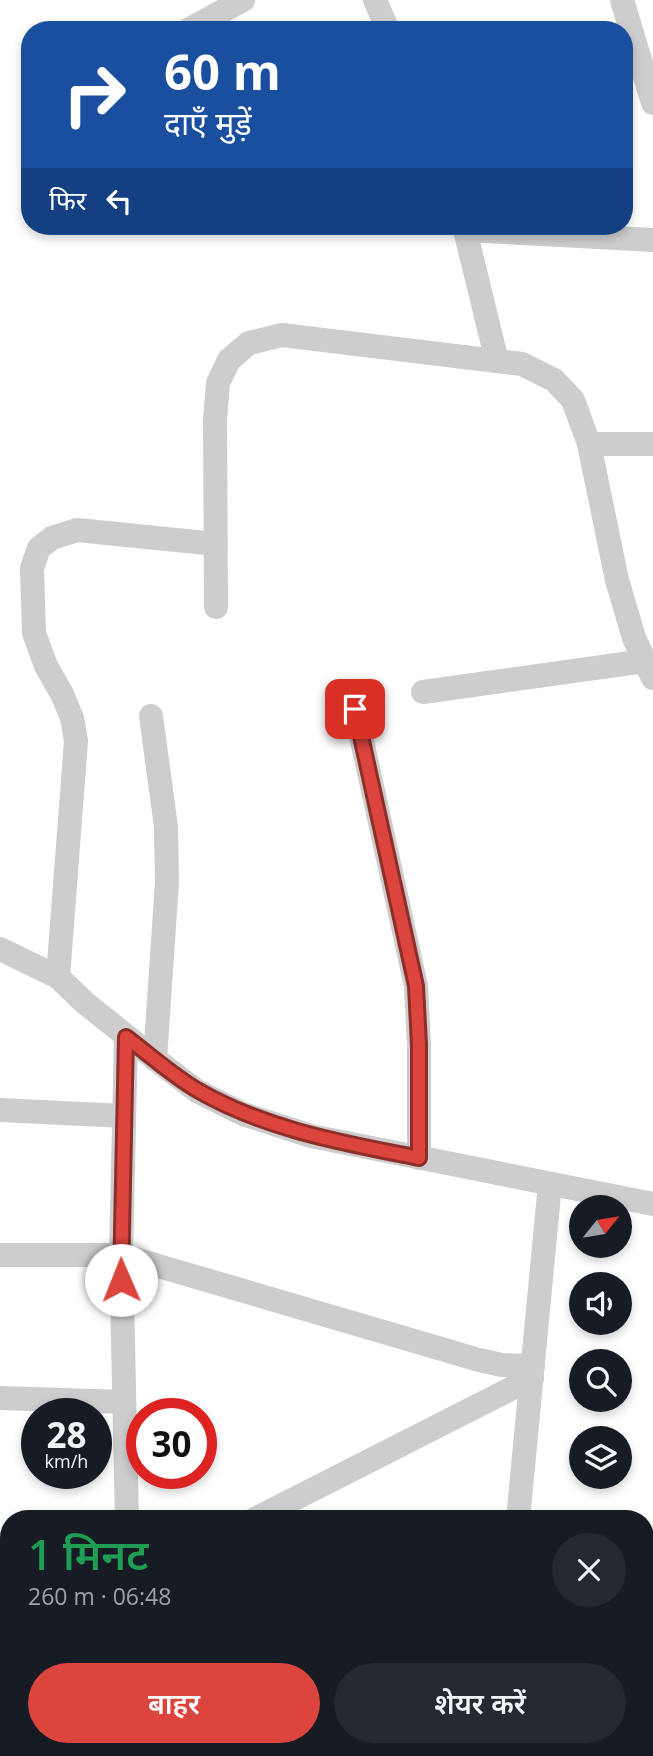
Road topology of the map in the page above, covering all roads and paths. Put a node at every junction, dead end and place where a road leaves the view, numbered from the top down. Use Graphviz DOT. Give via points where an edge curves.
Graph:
graph roads {
  1 [pos="243,0"];
  2 [pos="375,0"];
  3 [pos="622,0"];
  4 [pos="204,21"];
  5 [pos="384,21"];
  6 [pos="628,21"];
  7 [pos="633,37"];
  8 [pos="653,103"];
  9 [pos="467,235"];
  10 [pos="575,235"];
  11 [pos="653,240"];
  12 [pos="497,361"];
  13 [pos="589,444"];
  14 [pos="653,444"];
  15 [pos="216,544"];
  16 [pos="216,607"];
  17 [pos="649,670"];
  18 [pos="423,692"];
  19 [pos="355,709"];
  20 [pos="151,716"];
  21 [pos="0,949"];
  22 [pos="58,977"];
  23 [pos="126,1037"];
  24 [pos="155,1059"];
  25 [pos="0,1110"];
  26 [pos="124,1116"];
  27 [pos="419,1158"];
  28 [pos="550,1184"];
  29 [pos="653,1204"];
  30 [pos="0,1255"];
  31 [pos="121,1255"];
  32 [pos="533,1372"];
  33 [pos="0,1398"];
  34 [pos="124,1402"];
  35 [pos="127,1510"];
  36 [pos="272,1510"];
  37 [pos="519,1510"];
  1 -- 4 [label="street"];
  2 -- 5 [label="street"];
  3 -- 6 [label="street"];
  7 -- 8 [label="street"];
  9 -- 12 [label="street"];
  10 -- 11 [label="street"];
  12 -- 13 [label="street" via="522,364 554,380 573,400"];
  12 -- 15 [label="street" via="282,335 249,343 229,360 218,383"];
  13 -- 14 [label="street"];
  13 -- 17 [label="street" via="618,580 634,638"];
  15 -- 16 [label="street"];
  15 -- 22 [label="street" via="77,530 39,548 32,568 34,633 72,718 76,741"];
  17 -- 18 [label="street"];
  19 -- 27 [label="street" via="416,986"];
  20 -- 24 [label="street" via="166,827 167,883"];
  21 -- 22 [label="street"];
  22 -- 23 [label="street"];
  23 -- 24 [label="street"];
  23 -- 26 [label="street"];
  24 -- 27 [label="street" via="198,1091 243,1114 310,1136"];
  25 -- 26 [label="street"];
  26 -- 31 [label="street"];
  27 -- 28 [label="street"];
  28 -- 29 [label="street"];
  28 -- 32 [label="street"];
  30 -- 31 [label="street"];
  31 -- 32 [label="street"];
  31 -- 34 [label="street"];
  32 -- 36 [label="street"];
  32 -- 37 [label="street"];
  33 -- 34 [label="street"];
  34 -- 35 [label="street"];
}
